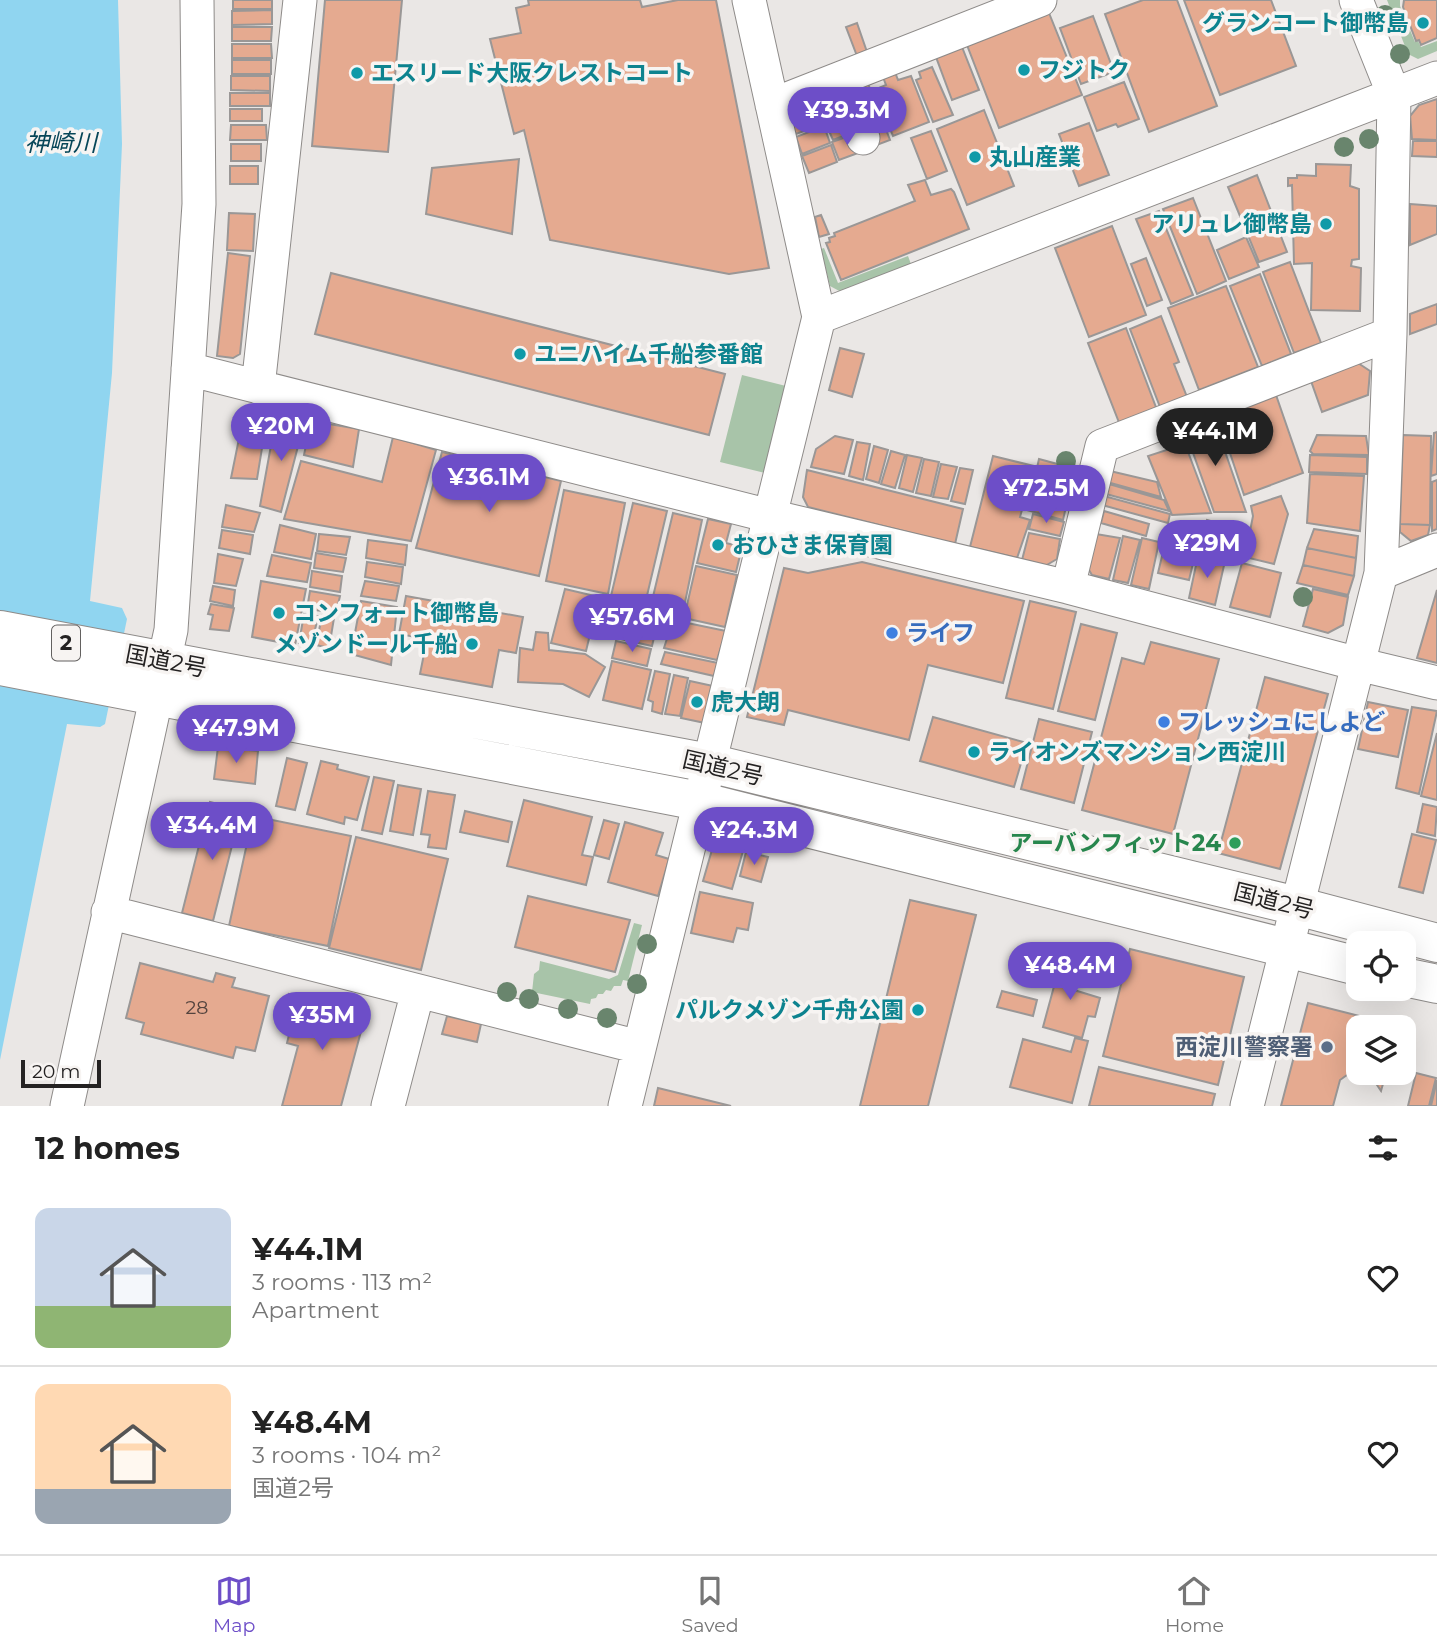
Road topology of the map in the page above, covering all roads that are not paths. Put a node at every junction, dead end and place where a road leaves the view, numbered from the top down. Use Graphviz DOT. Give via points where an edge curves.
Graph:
graph roads {
  1 [pos="197,0"];
  2 [pos="300,0"];
  3 [pos="749,0"];
  4 [pos="1040,0"];
  5 [pos="1356,0"];
  6 [pos="1437,78"];
  7 [pos="839,79"];
  8 [pos="1394,94"];
  9 [pos="772,105"];
  10 [pos="863,138"];
  11 [pos="819,317"];
  12 [pos="1390,334"];
  13 [pos="188,369"];
  14 [pos="258,387"];
  15 [pos="770,516"];
  16 [pos="1437,550"];
  17 [pos="1381,573"];
  18 [pos="1068,587"];
  19 [pos="0,630"];
  20 [pos="1358,664"];
  21 [pos="0,666"];
  22 [pos="146,676"];
  23 [pos="1437,683"];
  24 [pos="709,764"];
  25 [pos="699,801"];
  26 [pos="1297,906"];
  27 [pos="108,912"];
  28 [pos="1437,943"];
  29 [pos="1286,949"];
  30 [pos="1346,963"];
  31 [pos="1416,980"];
  32 [pos="1437,985"];
  33 [pos="418,991"];
  34 [pos="639,1047"];
  35 [pos="67,1106"];
  36 [pos="388,1106"];
  37 [pos="625,1106"];
  38 [pos="1247,1106"];
  1 -- 13 [label="street" via="199,204"];
  2 -- 14 [label="street"];
  3 -- 9 [label="street"];
  4 -- 7 [label="street"];
  5 -- 8 [label="street"];
  6 -- 8 [label="street"];
  7 -- 9 [label="street"];
  7 -- 10 [label="street"];
  8 -- 11 [label="street"];
  8 -- 12 [label="street"];
  9 -- 11 [label="street"];
  11 -- 15 [label="street"];
  12 -- 17 [label="street"];
  12 -- 18 [label="street" via="1102,446"];
  13 -- 14 [label="street"];
  13 -- 22 [label="street" via="171,630"];
  14 -- 15 [label="street"];
  15 -- 18 [label="street"];
  15 -- 24 [label="street"];
  16 -- 17 [label="street"];
  17 -- 20 [label="street"];
  18 -- 20 [label="street"];
  19 -- 22 [label="highway, 国道2号 / 2"];
  20 -- 23 [label="street"];
  20 -- 26 [label="street"];
  21 -- 22 [label="highway, 国道2号 / 2"];
  22 -- 24 [label="highway, 国道2号 / 2"];
  22 -- 25 [label="highway, 国道2号 / 2"];
  22 -- 27 [label="street"];
  24 -- 25 [label="street"];
  24 -- 26 [label="highway, 国道2号 / 2"];
  25 -- 29 [label="highway, 国道2号 / 2"];
  25 -- 34 [label="street"];
  26 -- 28 [label="highway, 国道2号 / 2"];
  26 -- 29 [label="street"];
  27 -- 33 [label="street"];
  27 -- 35 [label="street"];
  29 -- 30 [label="highway, 国道2号 / 2"];
  29 -- 38 [label="street"];
  31 -- 32 [label="highway"];
  33 -- 34 [label="street"];
  33 -- 36 [label="street"];
  34 -- 37 [label="street"];
}
